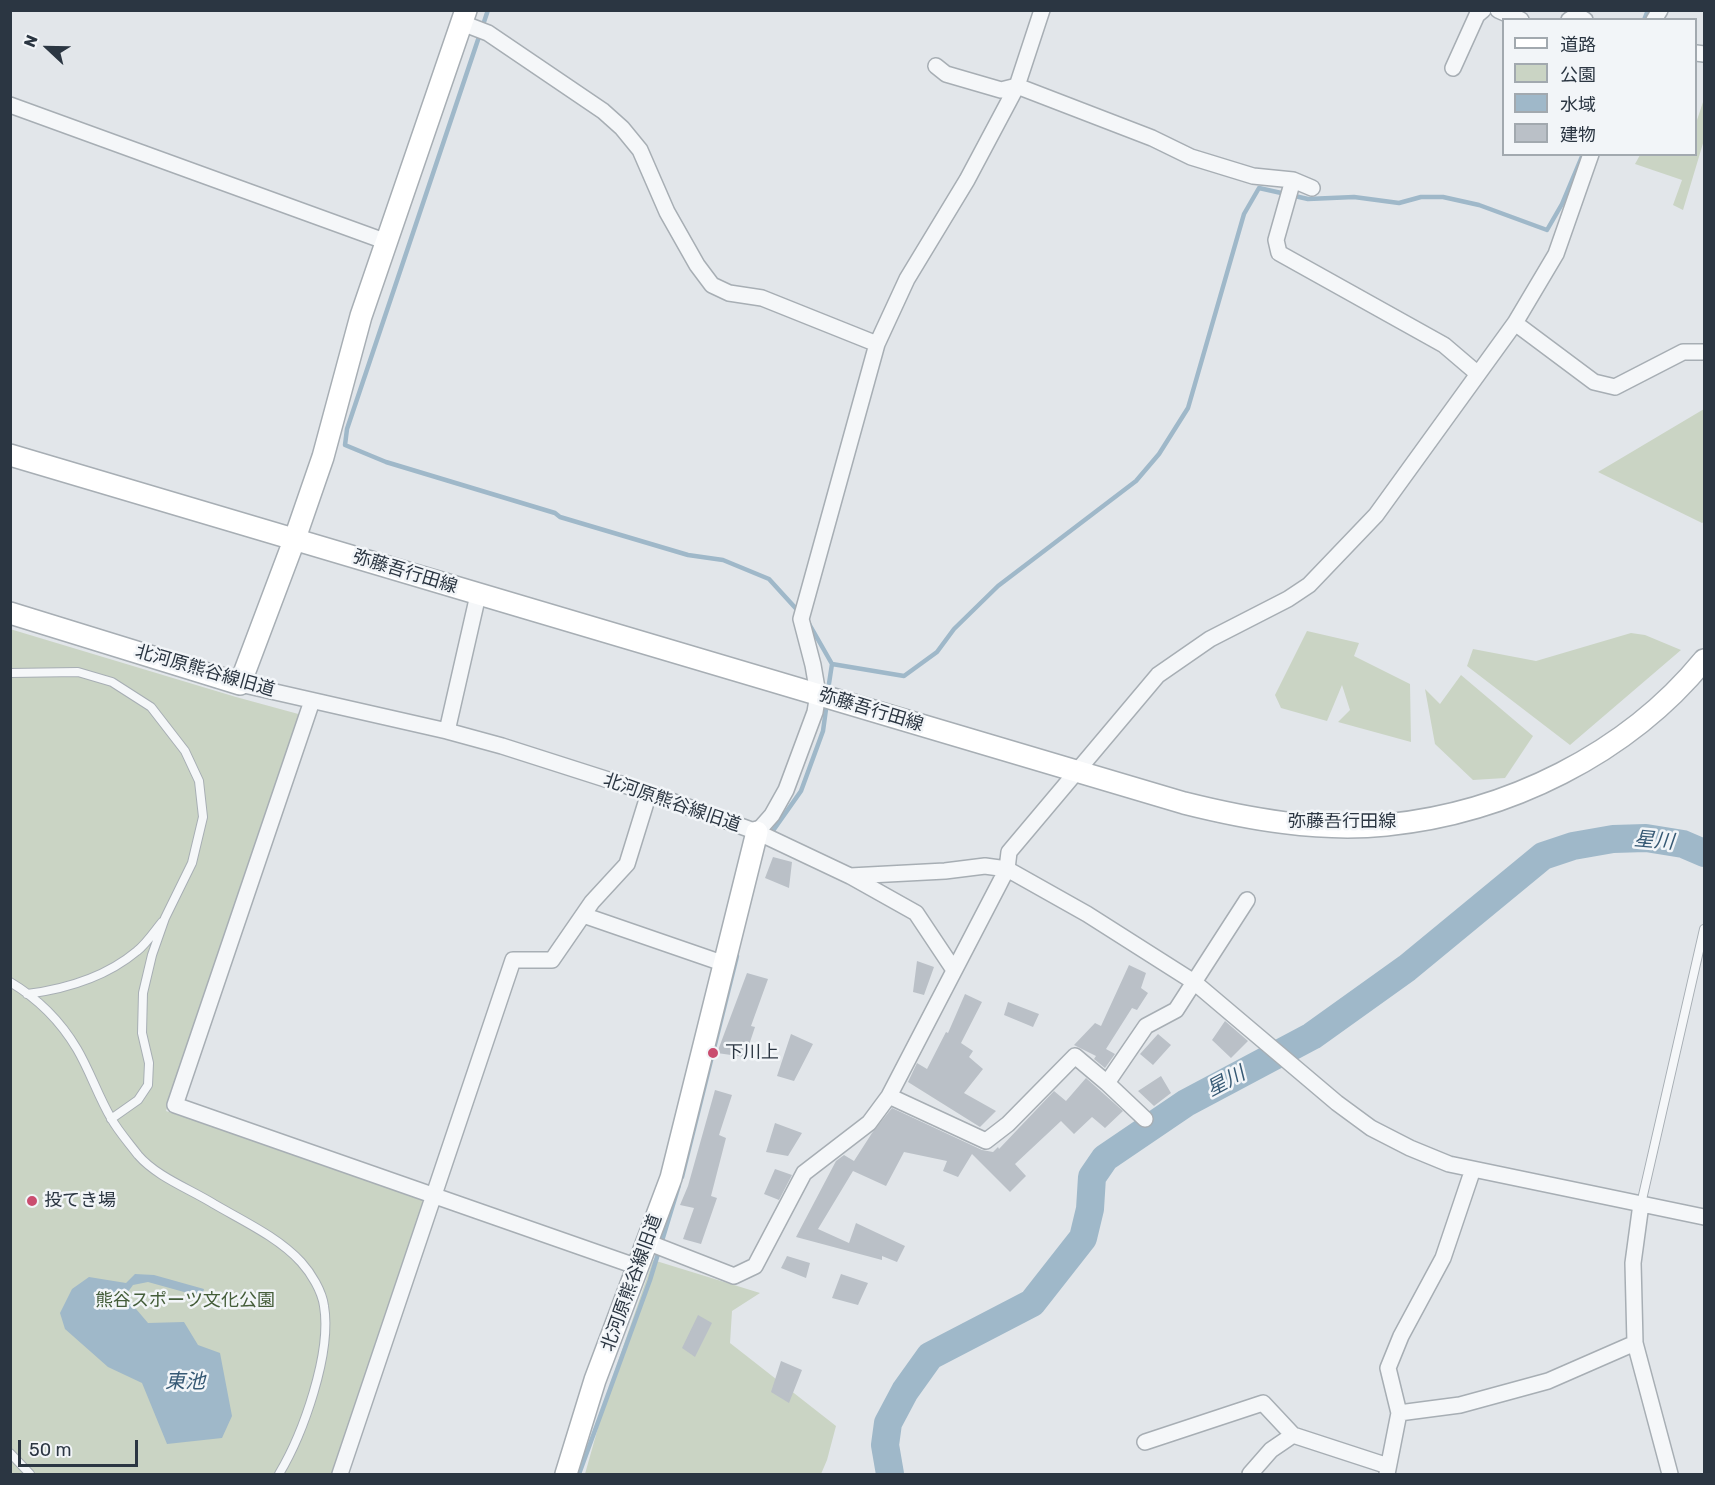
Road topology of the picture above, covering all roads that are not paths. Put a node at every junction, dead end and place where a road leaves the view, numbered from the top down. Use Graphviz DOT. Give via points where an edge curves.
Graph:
graph roads {
  1 [pos="1042,10"];
  2 [pos="1483,10"];
  3 [pos="1498,10"];
  4 [pos="464,17"];
  5 [pos="1516,18"];
  6 [pos="936,66"];
  7 [pos="1453,68"];
  8 [pos="1017,86"];
  9 [pos="10,105"];
  10 [pos="1590,156"];
  11 [pos="1293,180"];
  12 [pos="1312,188"];
  13 [pos="387,242"];
  14 [pos="1515,323"];
  15 [pos="877,344"];
  16 [pos="1704,352"];
  17 [pos="1478,374"];
  18 [pos="10,455"];
  19 [pos="295,538"];
  20 [pos="478,595"];
  21 [pos="10,613"];
  22 [pos="1704,660"];
  23 [pos="10,673"];
  24 [pos="240,684"];
  25 [pos="818,694"];
  26 [pos="312,701"];
  27 [pos="447,731"];
  28 [pos="1078,771"];
  29 [pos="649,793"];
  30 [pos="757,832"];
  31 [pos="1007,868"];
  32 [pos="850,876"];
  33 [pos="1247,900"];
  34 [pos="584,915"];
  35 [pos="165,918"];
  36 [pos="1704,929"];
  37 [pos="725,964"];
  38 [pos="954,970"];
  39 [pos="10,982"];
  40 [pos="1194,982"];
  41 [pos="27,994"];
  42 [pos="1107,1083"];
  43 [pos="888,1096"];
  44 [pos="111,1119"];
  45 [pos="1145,1119"];
  46 [pos="1473,1169"];
  47 [pos="434,1197"];
  48 [pos="1641,1204"];
  49 [pos="1704,1217"];
  50 [pos="647,1242"];
  51 [pos="639,1267"];
  52 [pos="1635,1343"];
  53 [pos="1400,1413"];
  54 [pos="1293,1435"];
  55 [pos="1145,1442"];
  56 [pos="10,1453"];
  57 [pos="1388,1470"];
  58 [pos="30,1474"];
  59 [pos="279,1474"];
  60 [pos="340,1474"];
  61 [pos="566,1474"];
  62 [pos="1250,1474"];
  63 [pos="1671,1474"];
  1 -- 8 [label="street"];
  2 -- 7 [label="street" via="1477,15"];
  3 -- 5 [label="street"];
  4 -- 13 [label="main road"];
  4 -- 15 [label="street" via="622,128 640,150 667,212 712,285 729,293 762,298"];
  6 -- 8 [label="street" via="946,74 1001,90"];
  8 -- 11 [label="street" via="1191,157 1253,176"];
  8 -- 15 [label="street" via="968,180 907,279"];
  9 -- 13 [label="street"];
  10 -- 14 [label="street" via="1556,254"];
  11 -- 12 [label="street"];
  11 -- 17 [label="street" via="1276,240 1279,253 1444,345"];
  13 -- 19 [label="main road"];
  14 -- 16 [label="street" via="1594,382 1615,387 1683,352"];
  14 -- 17 [label="street"];
  15 -- 25 [label="street" via="801,619"];
  17 -- 28 [label="street" via="1376,515 1309,585 1210,639 1158,675"];
  18 -- 19 [label="main road, 弥藤吾行田線"];
  19 -- 20 [label="main road, 弥藤吾行田線"];
  19 -- 24 [label="main road"];
  20 -- 25 [label="main road, 弥藤吾行田線"];
  20 -- 27 [label="street"];
  21 -- 24 [label="main road, 北河原熊谷線旧道"];
  22 -- 28 [label="main road, 弥藤吾行田線" via="1653,712 1599,753 1548,781 1491,802 1429,818 1385,825 1296,824 1246,818"];
  23 -- 35 [label="lane" via="78,672 112,682 151,707 185,751 199,781 203,817 192,863"];
  24 -- 26 [label="street, 北河原熊谷線旧道"];
  25 -- 28 [label="main road, 弥藤吾行田線"];
  25 -- 30 [label="street" via="786,790"];
  26 -- 27 [label="street, 北河原熊谷線旧道"];
  26 -- 47 [label="street" via="176,1105"];
  27 -- 29 [label="street, 北河原熊谷線旧道"];
  28 -- 31 [label="street" via="1009,852"];
  29 -- 30 [label="street, 北河原熊谷線旧道"];
  29 -- 34 [label="street" via="627,864"];
  30 -- 32 [label="street"];
  30 -- 37 [label="main road, 北河原熊谷線旧道"];
  31 -- 32 [label="street" via="985,866 945,872"];
  31 -- 38 [label="street"];
  31 -- 40 [label="street"];
  32 -- 38 [label="street" via="916,914"];
  33 -- 40 [label="street"];
  34 -- 37 [label="street"];
  34 -- 47 [label="street" via="552,960 513,960"];
  35 -- 41 [label="lane" via="138,951 110,969 57,990"];
  35 -- 44 [label="lane" via="143,993 142,1033 149,1063 148,1086 138,1100"];
  36 -- 48 [label="lane"];
  37 -- 50 [label="main road, 北河原熊谷線旧道" via="671,1178"];
  38 -- 43 [label="street"];
  39 -- 41 [label="lane"];
  40 -- 42 [label="street" via="1176,1010 1146,1026"];
  40 -- 46 [label="street" via="1371,1128 1449,1164"];
  41 -- 44 [label="lane" via="64,1029"];
  42 -- 43 [label="street" via="1075,1056 986,1141"];
  42 -- 45 [label="street"];
  43 -- 50 [label="street" via="869,1123 804,1173 755,1266 734,1276"];
  44 -- 59 [label="lane" via="140,1157 286,1249 302,1263 315,1283 324,1303 326,1323 322,1353 297,1440"];
  46 -- 48 [label="street"];
  46 -- 53 [label="street" via="1443,1258 1388,1368"];
  47 -- 51 [label="street"];
  47 -- 60 [label="street"];
  48 -- 49 [label="street"];
  48 -- 52 [label="street" via="1633,1263"];
  50 -- 51 [label="main road, 北河原熊谷線旧道"];
  51 -- 61 [label="main road, 北河原熊谷線旧道"];
  52 -- 53 [label="street" via="1548,1381 1460,1405"];
  52 -- 63 [label="street"];
  53 -- 57 [label="street"];
  54 -- 55 [label="street" via="1263,1403"];
  54 -- 57 [label="street"];
  54 -- 62 [label="street" via="1271,1450"];
  56 -- 58 [label="lane"];
}
